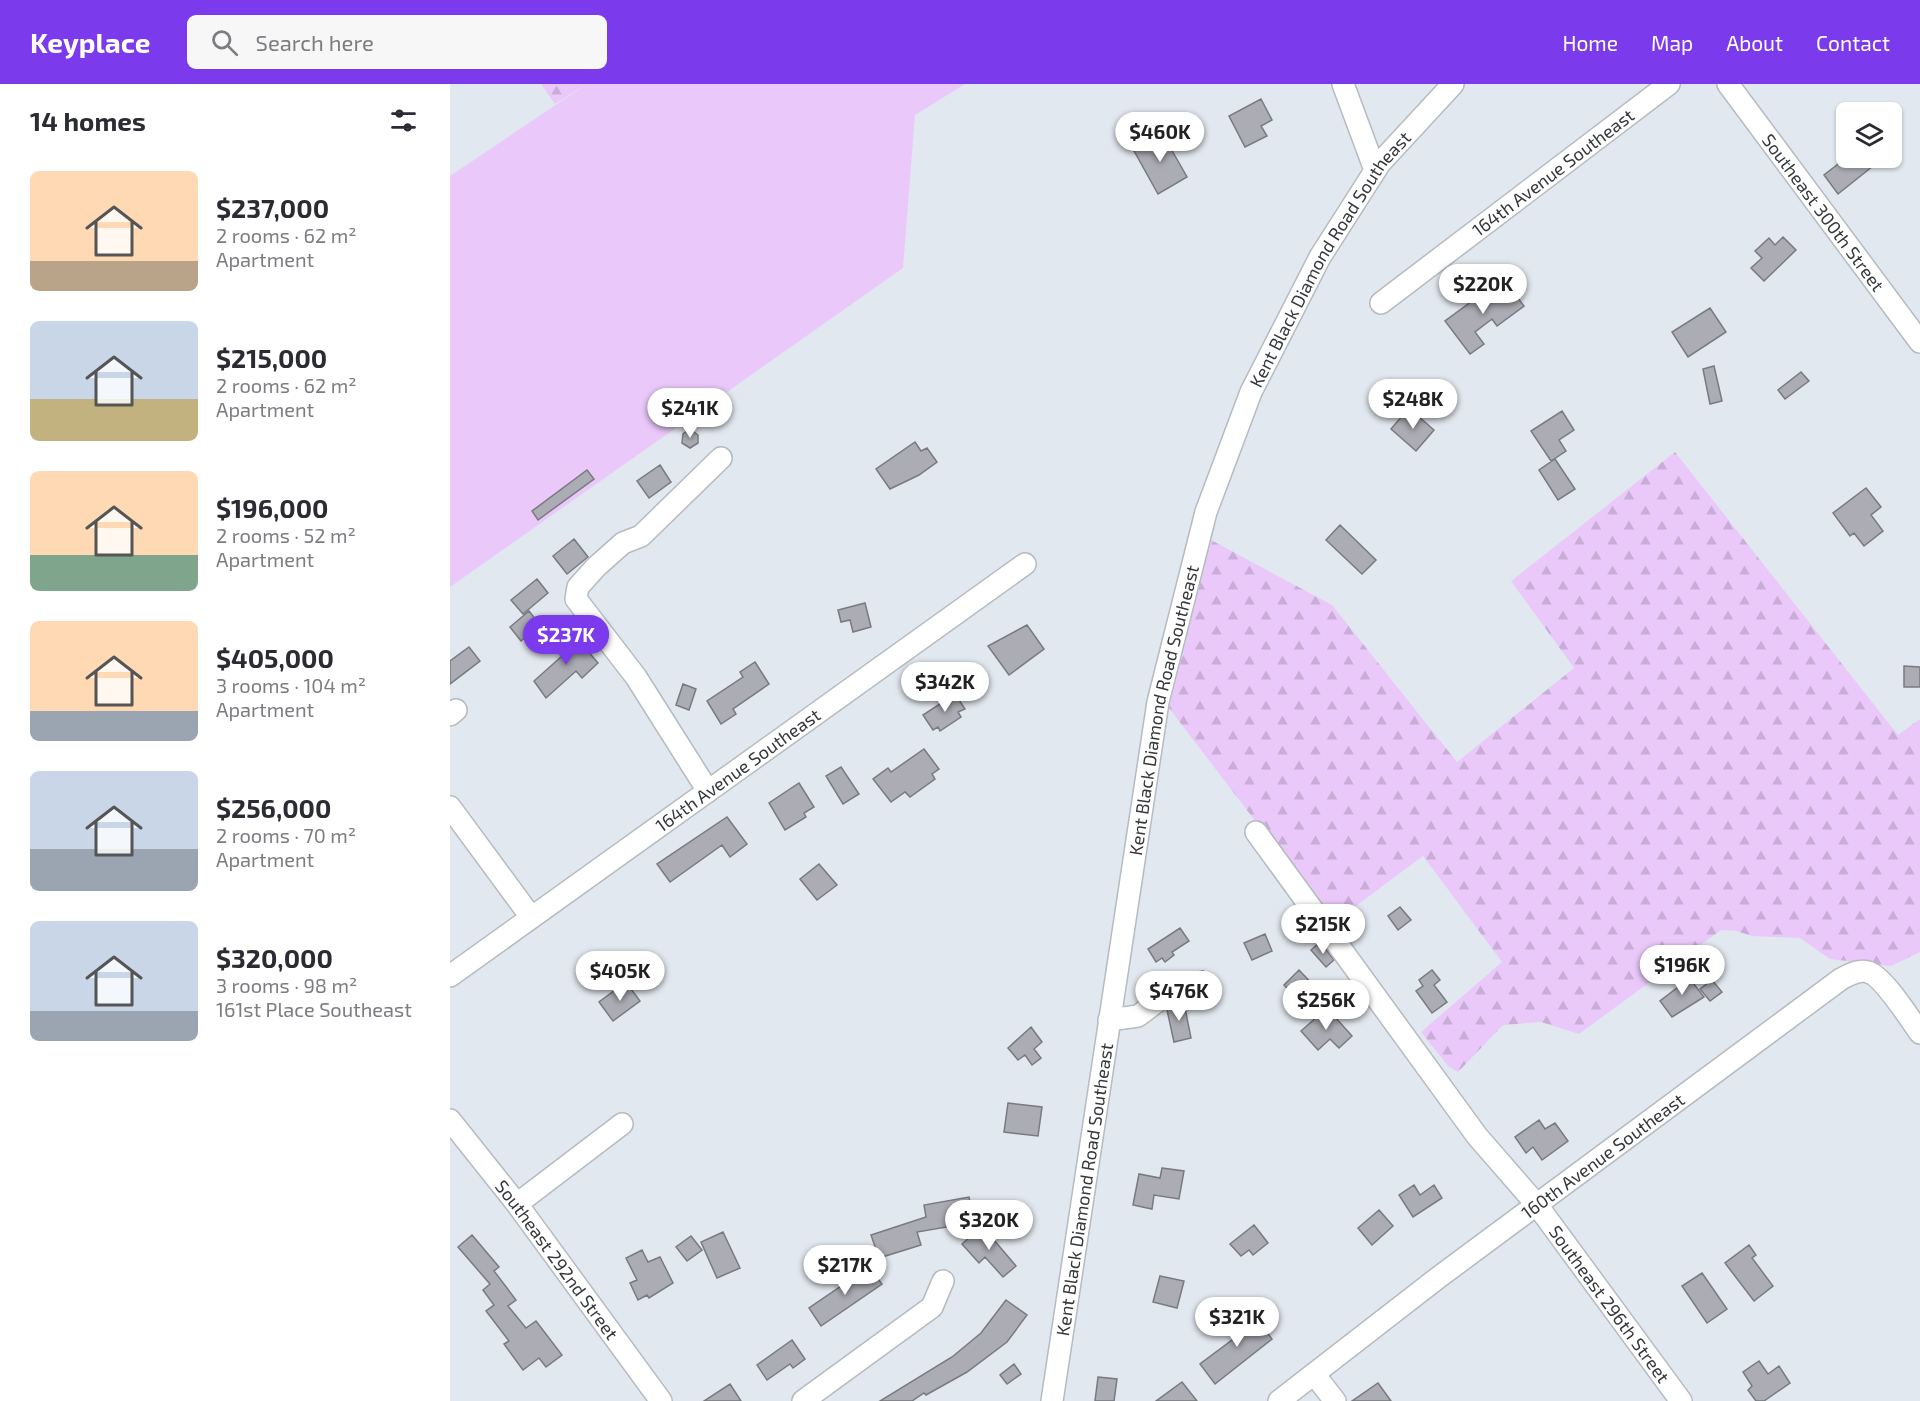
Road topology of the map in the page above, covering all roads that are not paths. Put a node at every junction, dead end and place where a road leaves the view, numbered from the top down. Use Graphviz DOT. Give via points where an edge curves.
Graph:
graph roads {
  1 [pos="1343,84"];
  2 [pos="1453,84"];
  3 [pos="1669,84"];
  4 [pos="1728,84"];
  5 [pos="1375,170"];
  6 [pos="1381,303"];
  7 [pos="1920,342"];
  8 [pos="721,458"];
  9 [pos="1025,564"];
  10 [pos="708,791"];
  11 [pos="450,807"];
  12 [pos="1256,832"];
  13 [pos="531,917"];
  14 [pos="450,976"];
  15 [pos="1171,991"];
  16 [pos="1109,1020"];
  17 [pos="1920,1033"];
  18 [pos="450,1120"];
  19 [pos="622,1124"];
  20 [pos="517,1204"];
  21 [pos="1537,1205"];
  22 [pos="943,1281"];
  23 [pos="1314,1374"];
  24 [pos="661,1401"];
  25 [pos="803,1401"];
  26 [pos="1052,1401"];
  27 [pos="1279,1401"];
  28 [pos="1335,1401"];
  29 [pos="1681,1401"];
  1 -- 5 [label="street"];
  2 -- 5 [label="street, Kent Black Diamond Road Southeast"];
  3 -- 6 [label="street, 164th Avenue Southeast"];
  4 -- 7 [label="street, Southeast 300th Street"];
  5 -- 16 [label="street, Kent Black Diamond Road Southeast" via="1320,257 1251,392 1206,512 1158,702"];
  8 -- 10 [label="street" via="641,536 623,543 596,567 578,587 576,599 636,677"];
  9 -- 10 [label="street, 164th Avenue Southeast"];
  10 -- 13 [label="street, 164th Avenue Southeast"];
  11 -- 13 [label="street"];
  12 -- 21 [label="street, Southeast 296th Street" via="1477,1136"];
  13 -- 14 [label="street, 164th Avenue Southeast"];
  15 -- 16 [label="street" via="1138,1016"];
  16 -- 26 [label="street, Kent Black Diamond Road Southeast"];
  17 -- 21 [label="street, 160th Avenue Southeast" via="1882,983 1869,972 1854,972"];
  18 -- 20 [label="street, Southeast 292nd Street"];
  19 -- 20 [label="street"];
  20 -- 24 [label="street, Southeast 292nd Street"];
  21 -- 23 [label="street, 160th Avenue Southeast"];
  21 -- 29 [label="street, Southeast 296th Street"];
  22 -- 25 [label="street" via="932,1307"];
  23 -- 27 [label="street, 160th Avenue Southeast"];
  23 -- 28 [label="street"];
}
